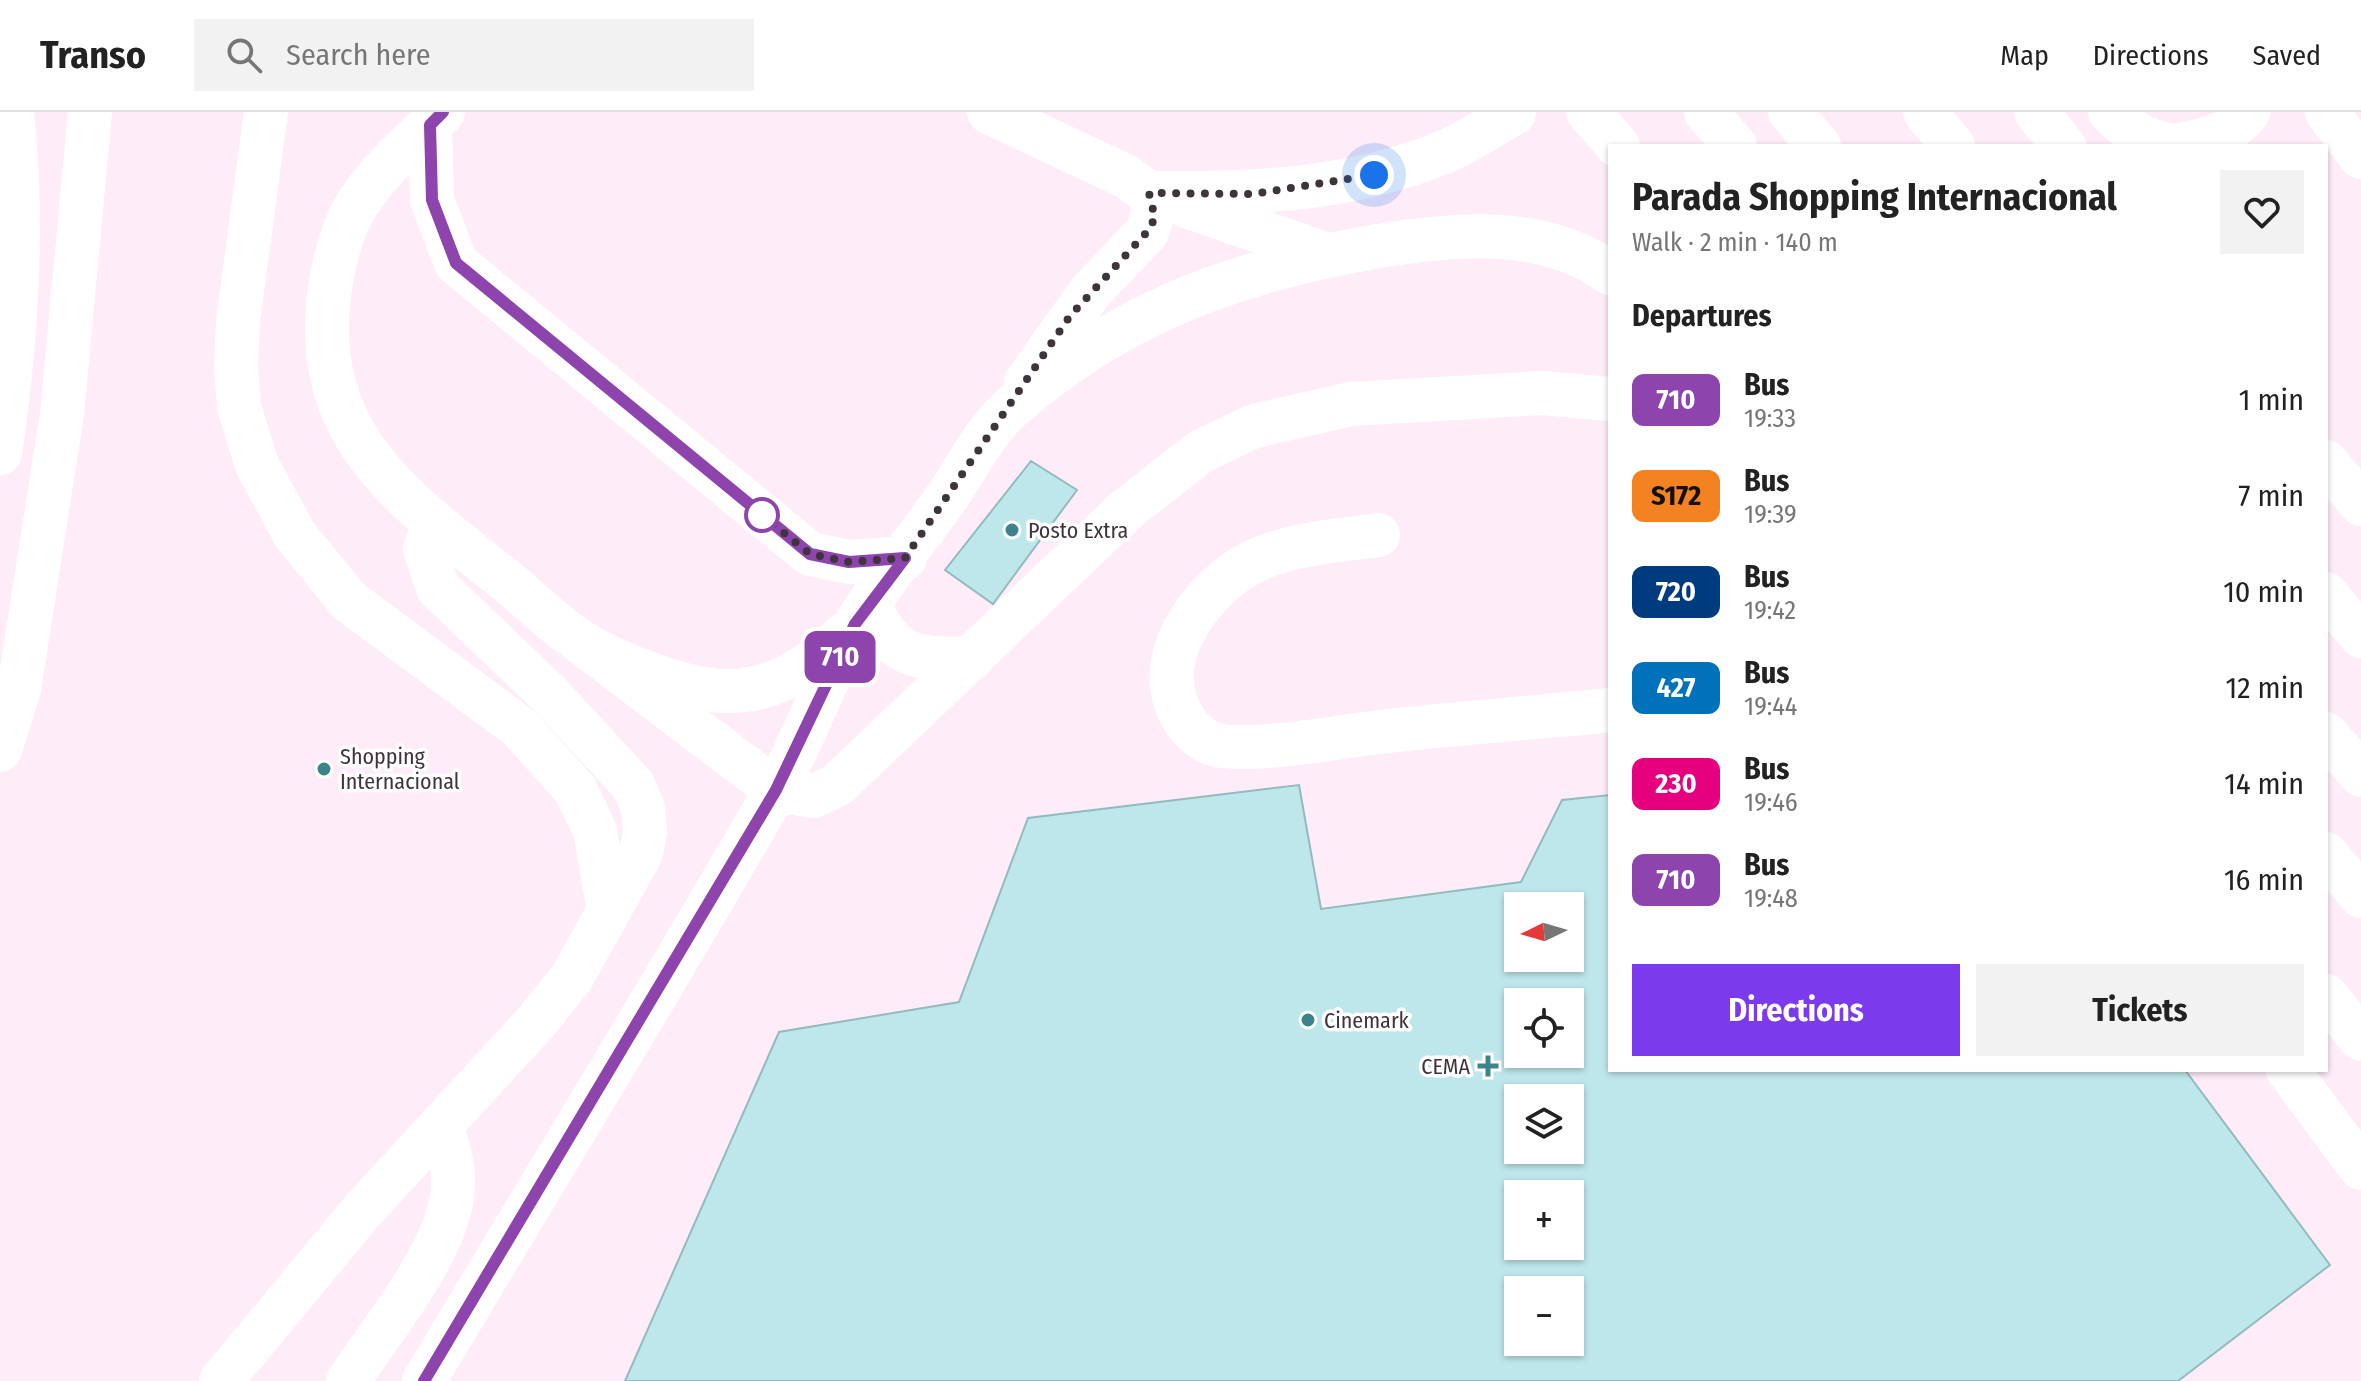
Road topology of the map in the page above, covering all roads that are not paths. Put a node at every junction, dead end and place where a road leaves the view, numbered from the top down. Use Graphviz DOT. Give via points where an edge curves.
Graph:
graph roads {
  1 [pos="12,112"];
  2 [pos="90,112"];
  3 [pos="266,112"];
  4 [pos="989,112"];
  5 [pos="1588,112"];
  6 [pos="1706,112"];
  7 [pos="1790,112"];
  8 [pos="1925,112"];
  9 [pos="2036,112"];
  10 [pos="2110,112"];
  11 [pos="2248,112"];
  12 [pos="2327,112"];
  13 [pos="1514,113"];
  14 [pos="436,118"];
  15 [pos="1616,144"];
  16 [pos="1733,144"];
  17 [pos="1817,144"];
  18 [pos="1951,144"];
  19 [pos="2062,144"];
  20 [pos="2154,144"];
  21 [pos="2184,144"];
  22 [pos="2361,157"];
  23 [pos="1149,193"];
  24 [pos="1328,255"];
  25 [pos="1608,272"];
  26 [pos="1608,399"];
  27 [pos="1007,411"];
  28 [pos="0,453"];
  29 [pos="2328,464"];
  30 [pos="2361,504"];
  31 [pos="434,524"];
  32 [pos="1378,535"];
  33 [pos="905,558"];
  34 [pos="2328,596"];
  35 [pos="862,615"];
  36 [pos="2361,636"];
  37 [pos="582,643"];
  38 [pos="972,658"];
  39 [pos="1608,710"];
  40 [pos="2328,736"];
  41 [pos="0,750"];
  42 [pos="2361,775"];
  43 [pos="776,790"];
  44 [pos="2328,856"];
  45 [pos="2361,896"];
  46 [pos="609,911"];
  47 [pos="2328,998"];
  48 [pos="2361,1039"];
  49 [pos="2289,1072"];
  50 [pos="441,1125"];
  51 [pos="2361,1168"];
  52 [pos="221,1381"];
  53 [pos="348,1381"];
  54 [pos="424,1381"];
  1 -- 28 [label="main road" via="19,259"];
  2 -- 41 [label="main road" via="62,414 19,689"];
  3 -- 46 [label="main road" via="236,367 239,407 257,465 295,535 349,601 519,727 575,789 595,831"];
  4 -- 23 [label="main road" via="1127,177"];
  5 -- 15 [label="main road"];
  6 -- 16 [label="main road"];
  7 -- 17 [label="main road"];
  8 -- 18 [label="main road"];
  9 -- 19 [label="main road"];
  10 -- 20 [label="main road"];
  11 -- 21 [label="main road" via="2237,127"];
  12 -- 22 [label="main road"];
  13 -- 23 [label="main road" via="1447,151 1351,181 1253,194"];
  14 -- 31 [label="main road" via="358,203 335,258 326,332 334,391 345,421 372,462"];
  14 -- 33 [label="main road" via="432,200 456,263 810,554 849,562"];
  23 -- 24 [label="main road"];
  23 -- 27 [label="main road" via="1155,218 1147,232 1070,316"];
  24 -- 25 [label="main road" via="1418,241 1533,239"];
  24 -- 27 [label="main road" via="1159,308 1104,339"];
  26 -- 38 [label="main road" via="1542,393 1351,404 1254,426 1200,452 1126,510"];
  27 -- 33 [label="main road"];
  29 -- 30 [label="main road"];
  31 -- 37 [label="main road"];
  31 -- 46 [label="main road" via="425,549 445,597 548,693 633,785 645,832 634,870"];
  32 -- 39 [label="main road" via="1269,556 1235,572 1201,601 1180,635 1172,665 1172,689 1182,717 1198,738 1222,746 1279,743"];
  33 -- 35 [label="main road"];
  34 -- 36 [label="main road"];
  35 -- 37 [label="main road" via="818,660 756,688 725,692 665,680"];
  35 -- 38 [label="main road" via="905,653 931,660"];
  35 -- 43 [label="main road"];
  37 -- 43 [label="main road"];
  38 -- 43 [label="main road" via="837,785 814,796"];
  40 -- 42 [label="main road"];
  43 -- 54 [label="main road"];
  44 -- 45 [label="main road"];
  46 -- 50 [label="main road" via="572,977"];
  47 -- 48 [label="main road"];
  49 -- 51 [label="main road"];
  50 -- 52 [label="main road"];
  50 -- 53 [label="main road" via="452,1161 452,1197 442,1233"];
}
